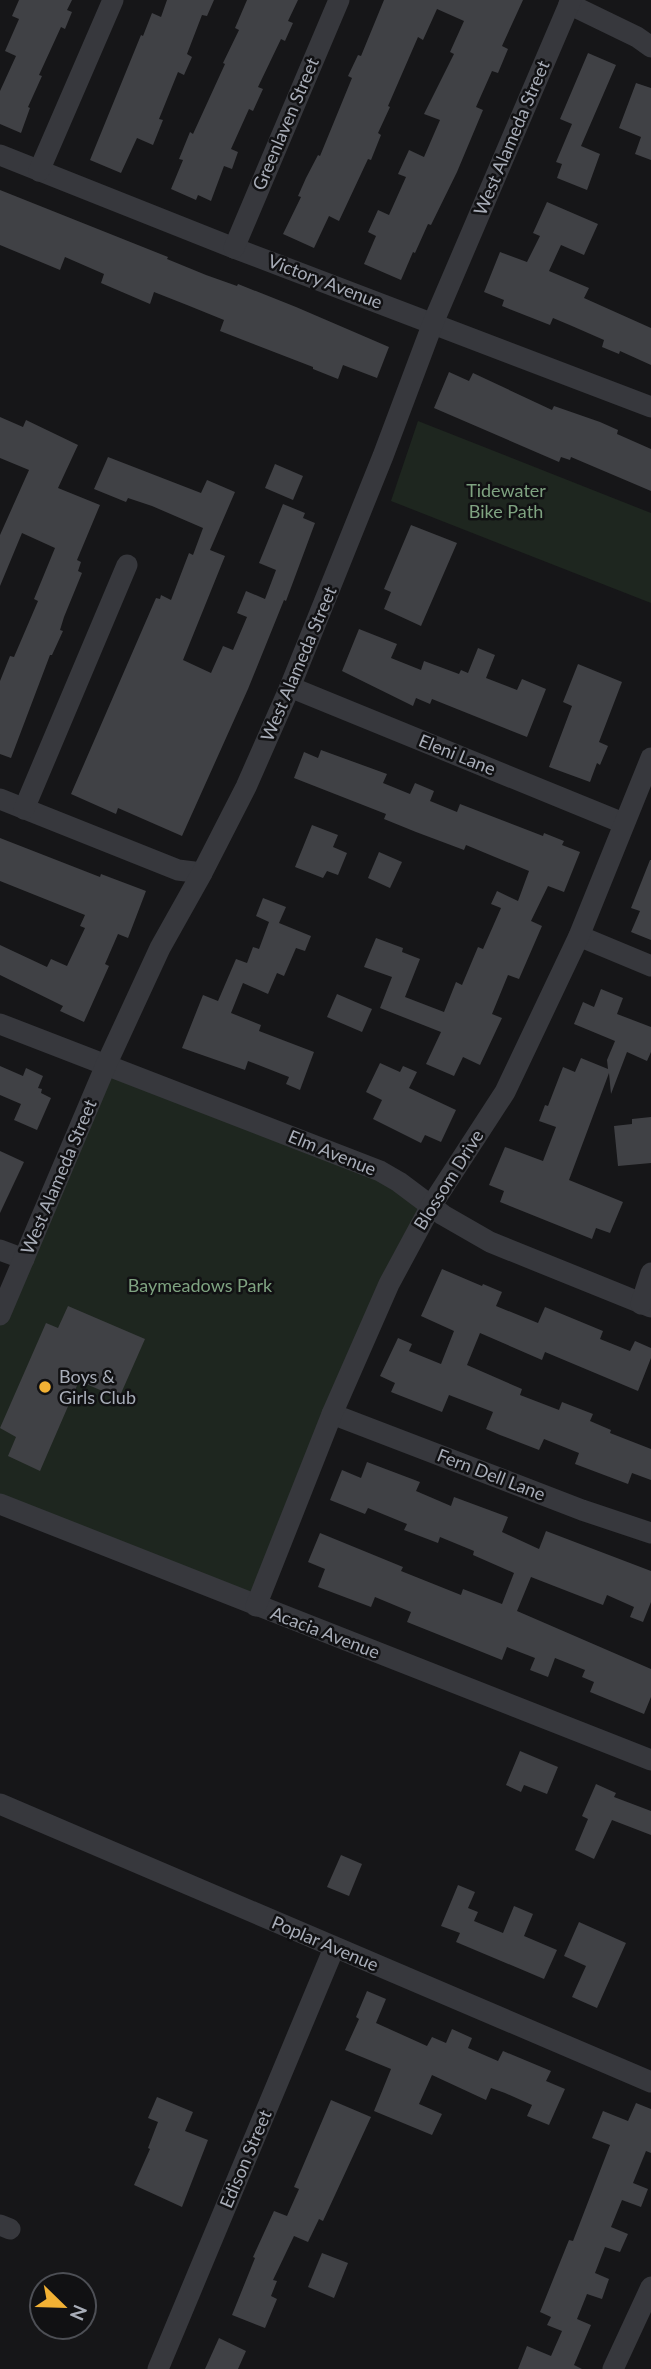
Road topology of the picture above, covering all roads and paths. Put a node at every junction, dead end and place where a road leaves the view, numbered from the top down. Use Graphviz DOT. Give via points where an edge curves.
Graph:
graph roads {
  1 [pos="113,0"];
  2 [pos="339,0"];
  3 [pos="570,2"];
  4 [pos="651,47"];
  5 [pos="0,155"];
  6 [pos="39,171"];
  7 [pos="234,248"];
  8 [pos="433,323"];
  9 [pos="651,407"];
  10 [pos="127,565"];
  11 [pos="290,687"];
  12 [pos="651,758"];
  13 [pos="0,799"];
  14 [pos="24,808"];
  15 [pos="623,823"];
  16 [pos="202,873"];
  17 [pos="579,936"];
  18 [pos="651,966"];
  19 [pos="0,1024"];
  20 [pos="106,1065"];
  21 [pos="431,1206"];
  22 [pos="0,1250"];
  23 [pos="24,1259"];
  24 [pos="651,1273"];
  25 [pos="646,1305"];
  26 [pos="0,1315"];
  27 [pos="332,1414"];
  28 [pos="0,1504"];
  29 [pos="651,1533"];
  30 [pos="256,1606"];
  31 [pos="651,1760"];
  32 [pos="0,1804"];
  33 [pos="334,1948"];
  34 [pos="651,2082"];
  35 [pos="651,2287"];
  36 [pos="158,2369"];
  37 [pos="613,2369"];
  1 -- 6 [label="street"];
  2 -- 7 [label="street, Greenlaven Street"];
  3 -- 4 [label="street"];
  3 -- 8 [label="street, West Alameda Street"];
  5 -- 6 [label="street, Victory Avenue"];
  6 -- 7 [label="street, Victory Avenue"];
  7 -- 8 [label="street, Victory Avenue"];
  8 -- 9 [label="street, Victory Avenue"];
  8 -- 11 [label="street, West Alameda Street"];
  10 -- 14 [label="street"];
  11 -- 15 [label="street, Eleni Lane"];
  11 -- 16 [label="street, West Alameda Street"];
  12 -- 15 [label="street, Blossom Drive"];
  13 -- 14 [label="street"];
  14 -- 16 [label="street" via="178,870"];
  15 -- 17 [label="street, Blossom Drive"];
  16 -- 20 [label="street, West Alameda Street" via="160,948"];
  17 -- 18 [label="street"];
  17 -- 21 [label="street, Blossom Drive" via="505,1092"];
  19 -- 20 [label="street, Elm Avenue"];
  20 -- 21 [label="street, Elm Avenue" via="380,1171"];
  20 -- 23 [label="street, West Alameda Street"];
  21 -- 25 [label="street, Elm Avenue" via="490,1242"];
  21 -- 27 [label="street, Blossom Drive" via="389,1284"];
  22 -- 23 [label="street"];
  23 -- 26 [label="street, West Alameda Street"];
  24 -- 25 [label="street"];
  27 -- 29 [label="street, Fern Dell Lane"];
  27 -- 30 [label="street, Blossom Drive"];
  28 -- 30 [label="street, Acacia Avenue"];
  30 -- 31 [label="street, Acacia Avenue"];
  32 -- 33 [label="street, Poplar Avenue"];
  33 -- 34 [label="street, Poplar Avenue"];
  33 -- 36 [label="street, Edison Street"];
  35 -- 37 [label="street"];
}
